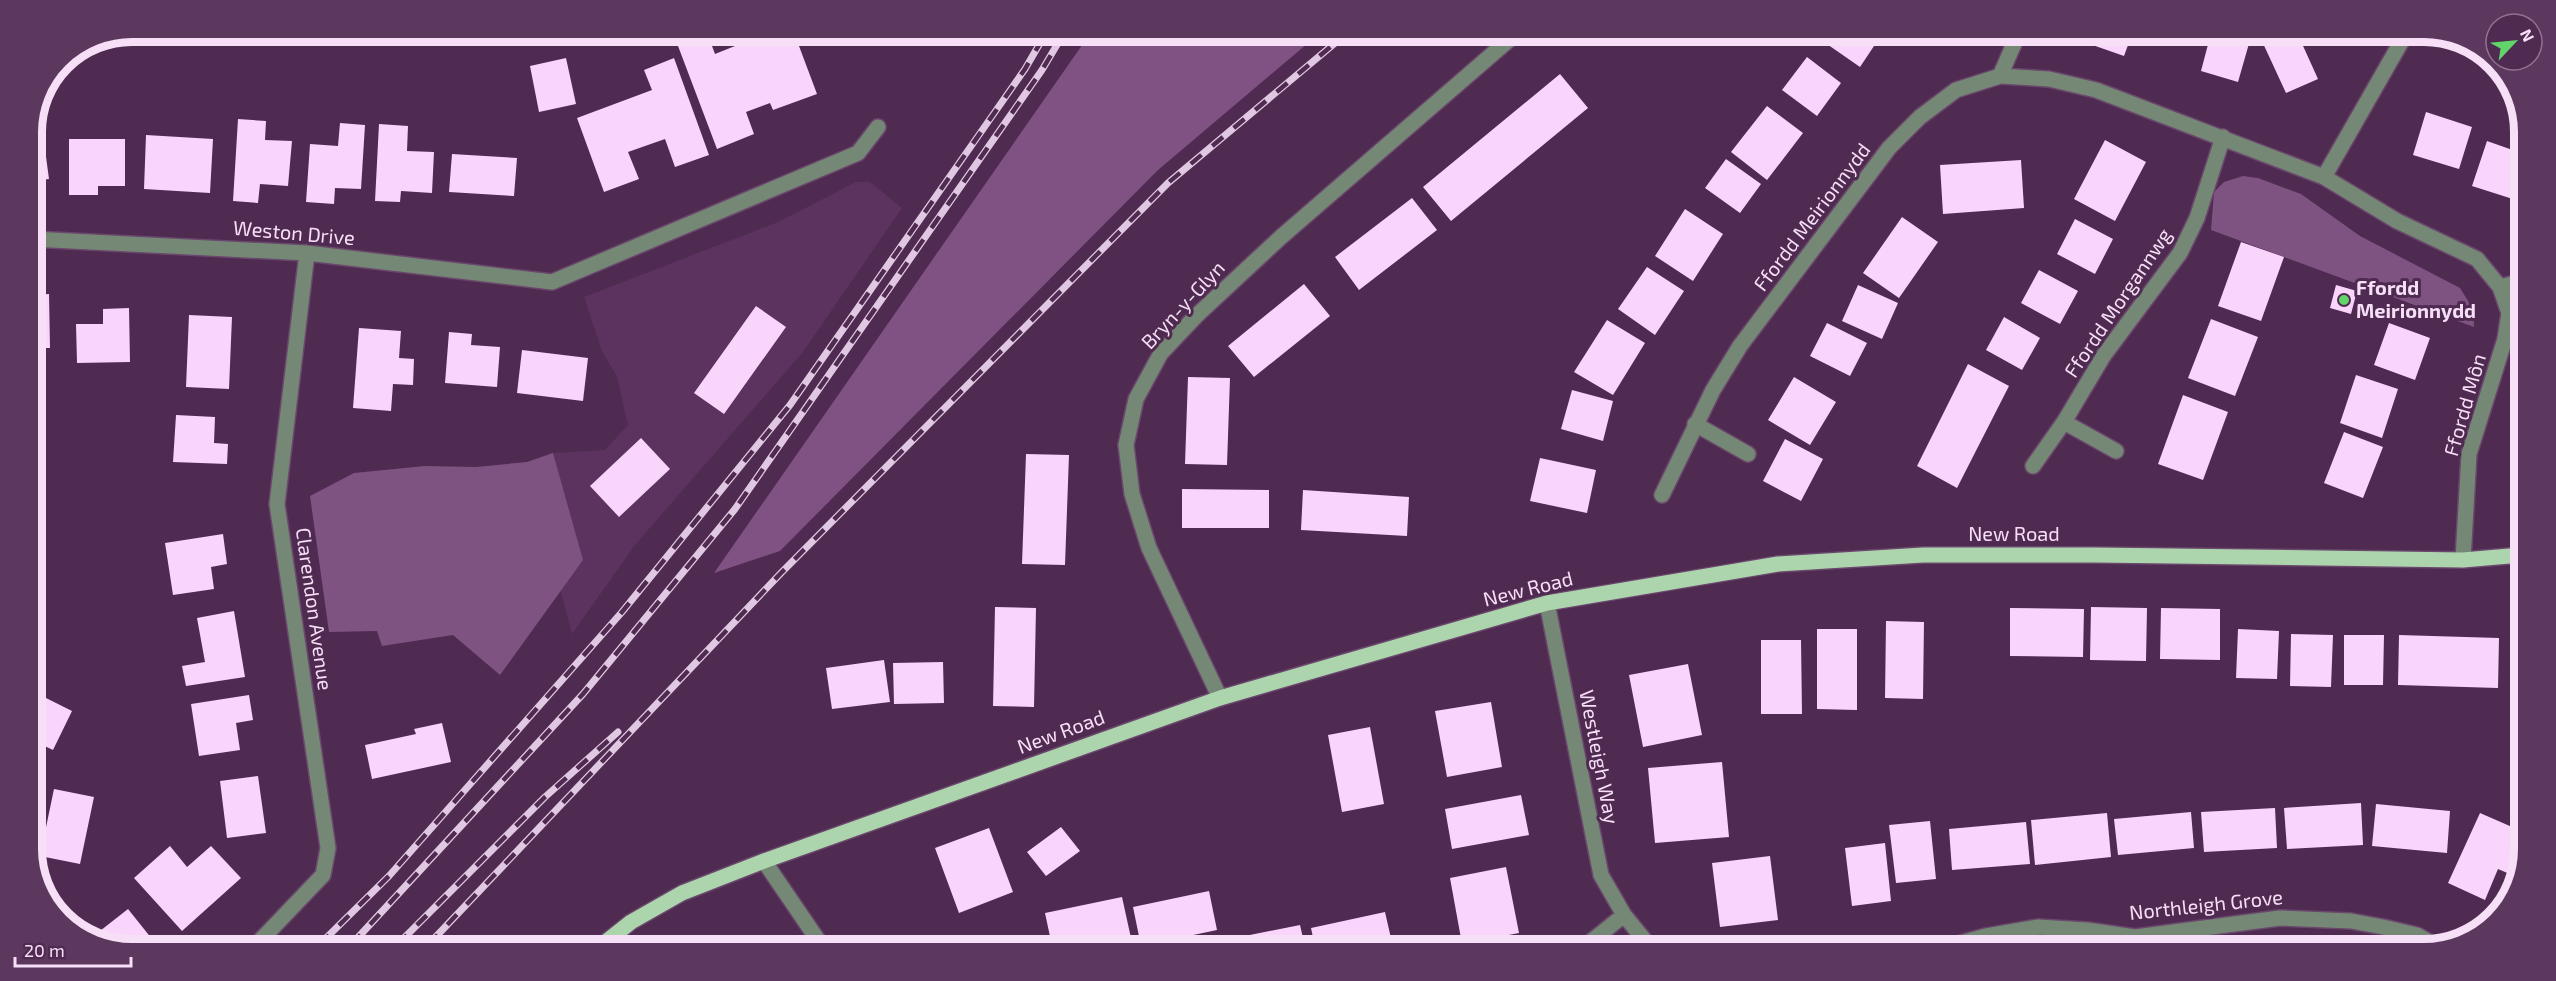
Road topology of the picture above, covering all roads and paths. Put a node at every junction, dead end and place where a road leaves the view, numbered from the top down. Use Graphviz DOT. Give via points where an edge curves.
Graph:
graph roads {
  1 [pos="1506,42"];
  2 [pos="2015,42"];
  3 [pos="2401,42"];
  4 [pos="2000,76"];
  5 [pos="878,127"];
  6 [pos="2223,137"];
  7 [pos="2324,177"];
  8 [pos="42,240"];
  9 [pos="308,253"];
  10 [pos="2514,283"];
  11 [pos="2500,287"];
  12 [pos="2064,422"];
  13 [pos="1695,424"];
  14 [pos="2116,451"];
  15 [pos="1748,454"];
  16 [pos="2033,466"];
  17 [pos="1662,495"];
  18 [pos="2514,556"];
  19 [pos="2463,560"];
  20 [pos="1547,603"];
  21 [pos="1220,698"];
  22 [pos="765,861"];
  23 [pos="1624,915"];
  24 [pos="261,939"];
  25 [pos="610,939"];
  26 [pos="817,939"];
  27 [pos="1594,939"];
  28 [pos="1644,939"];
  29 [pos="1975,939"];
  30 [pos="2120,939"];
  31 [pos="2157,939"];
  32 [pos="2424,939"];
  1 -- 21 [label="street, Bryn-y-Glyn" via="1196,316 1161,353 1136,399 1126,446 1132,495 1149,548"];
  2 -- 4 [label="street"];
  3 -- 7 [label="street"];
  4 -- 6 [label="street, Ffordd Meirionnydd" via="2049,79 2096,90"];
  4 -- 13 [label="street, Ffordd Meirionnydd" via="1956,90 1920,117 1889,148 1740,346"];
  5 -- 9 [label="street, Weston Drive" via="858,153 552,282"];
  6 -- 7 [label="street, Ffordd Meirionnydd"];
  6 -- 12 [label="street, Ffordd Morgannwg" via="2198,218 2180,253 2104,355"];
  7 -- 11 [label="street, Ffordd Meirionnydd" via="2397,221 2477,259"];
  8 -- 9 [label="street, Weston Drive"];
  9 -- 24 [label="street, Clarendon Avenue" via="278,504 328,848 323,875"];
  10 -- 11 [label="street"];
  11 -- 19 [label="street, Ffordd Môn" via="2509,313 2505,339 2469,454"];
  12 -- 14 [label="street"];
  12 -- 16 [label="street, Ffordd Morgannwg"];
  13 -- 15 [label="street"];
  13 -- 17 [label="street, Ffordd Meirionnydd"];
  18 -- 19 [label="main road, New Road"];
  19 -- 20 [label="main road, New Road" via="1923,555 1778,564"];
  20 -- 21 [label="main road, New Road"];
  20 -- 23 [label="street, Westleigh Way" via="1602,875"];
  21 -- 22 [label="main road, New Road"];
  22 -- 25 [label="main road, New Road" via="682,893"];
  22 -- 26 [label="street"];
  23 -- 27 [label="street"];
  23 -- 28 [label="street, Westleigh Way"];
  29 -- 30 [label="street, Northleigh Grove" via="2038,927 2087,930"];
  31 -- 32 [label="street, Northleigh Grove" via="2280,918 2316,918 2383,927"];
}
